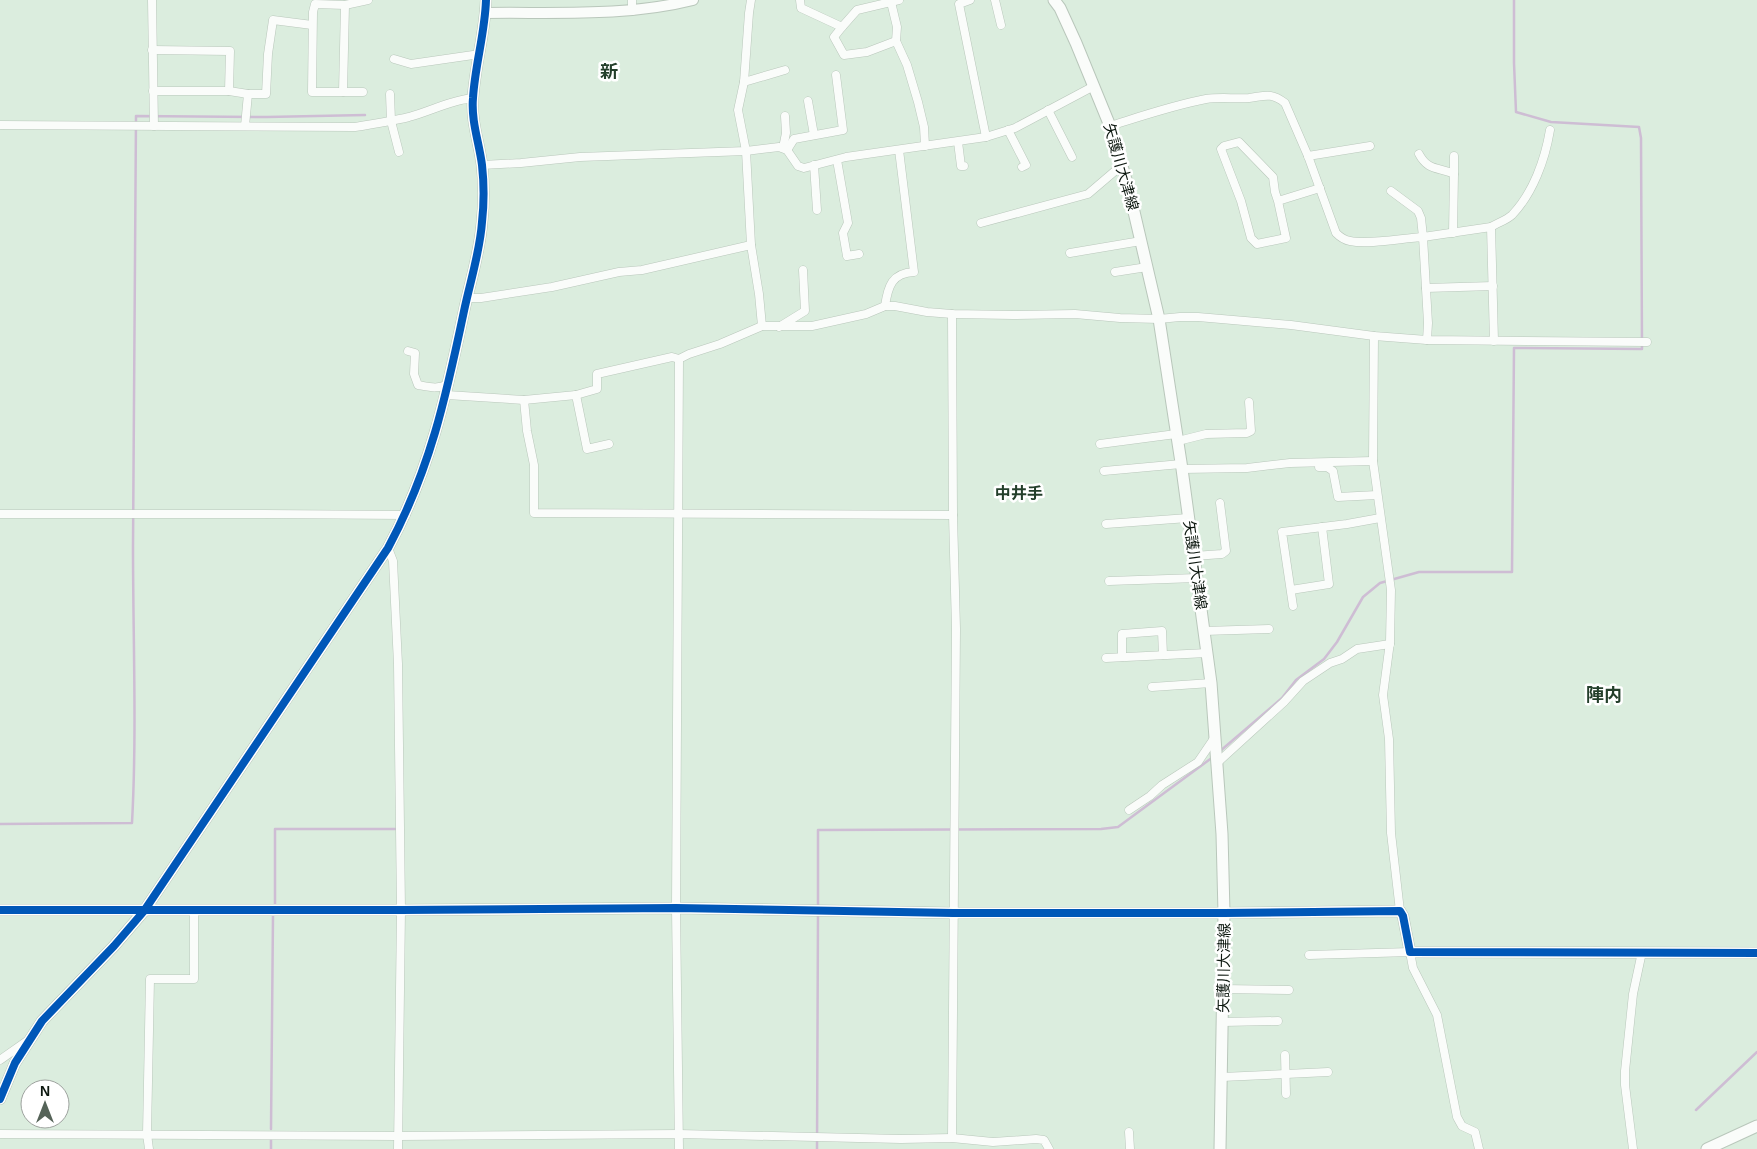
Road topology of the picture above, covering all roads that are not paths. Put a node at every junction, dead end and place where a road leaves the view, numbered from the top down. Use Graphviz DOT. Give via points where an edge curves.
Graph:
graph roads {
  1 [pos="152,0"];
  2 [pos="368,0"];
  3 [pos="486,0"];
  4 [pos="693,0"];
  5 [pos="751,0"];
  6 [pos="800,0"];
  7 [pos="970,0"];
  8 [pos="995,0"];
  9 [pos="1054,0"];
  10 [pos="895,1"];
  11 [pos="345,4"];
  12 [pos="632,5"];
  13 [pos="485,13"];
  14 [pos="312,25"];
  15 [pos="1001,25"];
  16 [pos="842,27"];
  17 [pos="896,41"];
  18 [pos="152,50"];
  19 [pos="480,54"];
  20 [pos="394,59"];
  21 [pos="784,70"];
  22 [pos="836,74"];
  23 [pos="744,82"];
  24 [pos="1094,86"];
  25 [pos="153,91"];
  26 [pos="229,91"];
  27 [pos="343,92"];
  28 [pos="364,92"];
  29 [pos="248,94"];
  30 [pos="390,94"];
  31 [pos="473,98"];
  32 [pos="808,101"];
  33 [pos="1048,110"];
  34 [pos="785,116"];
  35 [pos="391,121"];
  36 [pos="0,125"];
  37 [pos="154,126"];
  38 [pos="245,126"];
  39 [pos="1110,126"];
  40 [pos="1008,130"];
  41 [pos="1550,130"];
  42 [pos="814,135"];
  43 [pos="986,137"];
  44 [pos="958,142"];
  45 [pos="925,146"];
  46 [pos="1370,146"];
  47 [pos="785,149"];
  48 [pos="899,150"];
  49 [pos="746,151"];
  50 [pos="399,152"];
  51 [pos="1419,154"];
  52 [pos="1072,156"];
  53 [pos="1308,156"];
  54 [pos="1454,156"];
  55 [pos="837,160"];
  56 [pos="482,165"];
  57 [pos="814,165"];
  58 [pos="1122,165"];
  59 [pos="964,166"];
  60 [pos="1022,167"];
  61 [pos="1454,174"];
  62 [pos="1320,188"];
  63 [pos="1391,191"];
  64 [pos="1278,201"];
  65 [pos="817,210"];
  66 [pos="981,223"];
  67 [pos="1491,226"];
  68 [pos="1453,233"];
  69 [pos="1423,237"];
  70 [pos="1141,241"];
  71 [pos="751,245"];
  72 [pos="1070,253"];
  73 [pos="859,254"];
  74 [pos="1147,267"];
  75 [pos="803,270"];
  76 [pos="1115,272"];
  77 [pos="1493,286"];
  78 [pos="1426,288"];
  79 [pos="467,298"];
  80 [pos="885,306"];
  81 [pos="952,314"];
  82 [pos="1159,320"];
  83 [pos="762,326"];
  84 [pos="779,327"];
  85 [pos="1374,336"];
  86 [pos="1427,340"];
  87 [pos="1494,341"];
  88 [pos="1647,342"];
  89 [pos="408,351"];
  90 [pos="679,359"];
  91 [pos="449,383"];
  92 [pos="576,395"];
  93 [pos="447,396"];
  94 [pos="524,400"];
  95 [pos="1249,402"];
  96 [pos="1177,438"];
  97 [pos="610,444"];
  98 [pos="1100,444"];
  99 [pos="1373,461"];
  100 [pos="1181,466"];
  101 [pos="1290,466"];
  102 [pos="1104,471"];
  103 [pos="1377,496"];
  104 [pos="1220,503"];
  105 [pos="0,514"];
  106 [pos="678,514"];
  107 [pos="953,515"];
  108 [pos="406,516"];
  109 [pos="1188,518"];
  110 [pos="1380,518"];
  111 [pos="1106,524"];
  112 [pos="1322,527"];
  113 [pos="388,548"];
  114 [pos="1194,556"];
  115 [pos="1196,578"];
  116 [pos="1109,581"];
  117 [pos="1291,590"];
  118 [pos="1293,606"];
  119 [pos="1269,630"];
  120 [pos="1204,631"];
  121 [pos="1390,644"];
  122 [pos="1207,652"];
  123 [pos="1163,656"];
  124 [pos="1122,657"];
  125 [pos="1106,658"];
  126 [pos="1211,683"];
  127 [pos="1152,687"];
  128 [pos="1215,737"];
  129 [pos="1217,763"];
  130 [pos="1129,810"];
  131 [pos="676,908"];
  132 [pos="0,910"];
  133 [pos="401,910"];
  134 [pos="144,911"];
  135 [pos="194,911"];
  136 [pos="1400,911"];
  137 [pos="953,913"];
  138 [pos="1224,913"];
  139 [pos="1410,952"];
  140 [pos="1642,952"];
  141 [pos="1757,952"];
  142 [pos="1309,955"];
  143 [pos="1223,989"];
  144 [pos="1289,990"];
  145 [pos="1278,1021"];
  146 [pos="1223,1022"];
  147 [pos="28,1040"];
  148 [pos="1285,1055"];
  149 [pos="0,1060"];
  150 [pos="1328,1072"];
  151 [pos="1286,1075"];
  152 [pos="1222,1077"];
  153 [pos="1286,1094"];
  154 [pos="0,1099"];
  155 [pos="1757,1126"];
  156 [pos="1129,1132"];
  157 [pos="0,1134"];
  158 [pos="147,1134"];
  159 [pos="679,1134"];
  160 [pos="398,1136"];
  161 [pos="952,1138"];
  162 [pos="901,1139"];
  163 [pos="149,1149"];
  164 [pos="398,1149"];
  165 [pos="679,1149"];
  166 [pos="901,1149"];
  167 [pos="1049,1149"];
  168 [pos="1130,1149"];
  169 [pos="1220,1149"];
  170 [pos="1478,1149"];
  171 [pos="1633,1149"];
  172 [pos="1707,1149"];
  1 -- 18 [label="street"];
  2 -- 11 [label="street"];
  3 -- 13 [label="street"];
  4 -- 12 [label="street" via="671,6"];
  5 -- 23 [label="street"];
  6 -- 16 [label="street" via="801,8"];
  7 -- 43 [label="street" via="959,4"];
  8 -- 15 [label="street"];
  9 -- 24 [label="main road, 矢護川大津線"];
  10 -- 16 [label="street" via="857,10"];
  10 -- 17 [label="street"];
  11 -- 14 [label="street" via="315,4"];
  11 -- 27 [label="street"];
  12 -- 13 [label="street"];
  13 -- 19 [label="street"];
  14 -- 27 [label="street" via="312,92"];
  14 -- 29 [label="street" via="273,20 266,94"];
  16 -- 17 [label="street" via="834,37 844,54 867,52"];
  17 -- 45 [label="street" via="918,102"];
  18 -- 25 [label="street"];
  18 -- 26 [label="street" via="230,51"];
  19 -- 20 [label="street" via="410,64"];
  19 -- 31 [label="street"];
  21 -- 23 [label="street"];
  22 -- 42 [label="street" via="842,130"];
  23 -- 49 [label="street" via="738,110"];
  24 -- 33 [label="street"];
  24 -- 39 [label="main road, 矢護川大津線"];
  25 -- 26 [label="street"];
  25 -- 37 [label="street"];
  26 -- 29 [label="street"];
  27 -- 28 [label="street"];
  29 -- 38 [label="street"];
  30 -- 35 [label="street"];
  31 -- 35 [label="street"];
  31 -- 56 [label="street"];
  32 -- 42 [label="street"];
  33 -- 40 [label="street"];
  33 -- 52 [label="street"];
  34 -- 47 [label="street"];
  35 -- 38 [label="street" via="356,127"];
  35 -- 50 [label="street"];
  36 -- 37 [label="street"];
  37 -- 38 [label="street"];
  39 -- 53 [label="street" via="1208,99 1268,95 1285,103"];
  39 -- 58 [label="main road, 矢護川大津線"];
  40 -- 43 [label="street"];
  40 -- 60 [label="street" via="1026,166"];
  41 -- 67 [label="street" via="1545,156 1527,195 1511,217"];
  42 -- 47 [label="street" via="794,139"];
  43 -- 44 [label="street"];
  44 -- 45 [label="street"];
  44 -- 59 [label="street" via="961,166"];
  45 -- 48 [label="street"];
  46 -- 53 [label="street"];
  47 -- 49 [label="street"];
  47 -- 57 [label="street" via="798,166"];
  48 -- 55 [label="street"];
  48 -- 80 [label="street" via="914,272 903,272 892,282"];
  49 -- 56 [label="street" via="580,157"];
  49 -- 71 [label="street"];
  51 -- 61 [label="street" via="1428,166"];
  53 -- 62 [label="street"];
  54 -- 61 [label="street"];
  55 -- 57 [label="street"];
  55 -- 73 [label="street" via="848,224 843,233 847,256"];
  56 -- 79 [label="street" via="482,222"];
  57 -- 65 [label="street"];
  58 -- 66 [label="street" via="1088,194"];
  58 -- 70 [label="main road, 矢護川大津線"];
  61 -- 68 [label="street"];
  62 -- 64 [label="street"];
  62 -- 69 [label="street" via="1336,233 1342,238 1363,242"];
  63 -- 69 [label="street" via="1418,212"];
  64 -- 64 [label="street" via="1286,238 1256,244 1251,238 1221,149 1239,142 1273,177"];
  67 -- 68 [label="street"];
  67 -- 77 [label="street"];
  68 -- 69 [label="street"];
  69 -- 78 [label="street"];
  70 -- 72 [label="street"];
  70 -- 74 [label="main road, 矢護川大津線"];
  71 -- 79 [label="street" via="552,287"];
  71 -- 83 [label="street"];
  74 -- 76 [label="street"];
  74 -- 82 [label="main road, 矢護川大津線"];
  75 -- 84 [label="street" via="805,311"];
  77 -- 78 [label="street"];
  77 -- 87 [label="street"];
  78 -- 86 [label="street"];
  79 -- 91 [label="street"];
  80 -- 81 [label="street"];
  80 -- 84 [label="street" via="866,314 812,326"];
  81 -- 82 [label="street" via="1075,314"];
  81 -- 107 [label="street"];
  82 -- 85 [label="street" via="1198,317"];
  82 -- 96 [label="main road, 矢護川大津線"];
  83 -- 84 [label="street"];
  83 -- 90 [label="street"];
  85 -- 86 [label="street"];
  85 -- 99 [label="street"];
  86 -- 87 [label="street"];
  87 -- 88 [label="street"];
  89 -- 91 [label="street" via="415,353 414,374 418,385 436,388"];
  90 -- 92 [label="street" via="672,357 597,374 597,389"];
  90 -- 106 [label="street"];
  91 -- 93 [label="street"];
  92 -- 94 [label="street"];
  92 -- 97 [label="street" via="587,449"];
  93 -- 94 [label="street"];
  93 -- 108 [label="street" via="428,460"];
  94 -- 106 [label="street" via="534,465 534,513"];
  95 -- 96 [label="street" via="1251,431 1247,433"];
  96 -- 98 [label="street"];
  96 -- 100 [label="main road, 矢護川大津線"];
  99 -- 100 [label="street" via="1290,463 1247,468"];
  99 -- 103 [label="street"];
  100 -- 102 [label="street"];
  100 -- 109 [label="main road, 矢護川大津線"];
  101 -- 103 [label="street" via="1327,467 1333,471 1338,498"];
  103 -- 110 [label="street"];
  104 -- 114 [label="street" via="1226,551"];
  105 -- 108 [label="street"];
  106 -- 107 [label="street"];
  106 -- 131 [label="street"];
  107 -- 137 [label="street" via="956,629"];
  108 -- 113 [label="street"];
  109 -- 111 [label="street"];
  109 -- 114 [label="main road, 矢護川大津線"];
  110 -- 112 [label="street"];
  110 -- 121 [label="street" via="1391,590"];
  112 -- 117 [label="street" via="1329,584"];
  112 -- 117 [label="street" via="1282,532"];
  113 -- 133 [label="street" via="393,561 398,664"];
  113 -- 134 [label="street"];
  114 -- 115 [label="main road, 矢護川大津線"];
  115 -- 116 [label="street"];
  115 -- 120 [label="main road, 矢護川大津線"];
  117 -- 118 [label="street"];
  119 -- 120 [label="street"];
  120 -- 122 [label="main road, 矢護川大津線"];
  121 -- 129 [label="street" via="1358,649 1302,681 1284,702"];
  121 -- 136 [label="street" via="1383,695 1389,739 1391,833"];
  122 -- 123 [label="street"];
  122 -- 126 [label="main road, 矢護川大津線"];
  123 -- 124 [label="street"];
  123 -- 124 [label="street" via="1162,631 1122,634"];
  124 -- 125 [label="street"];
  126 -- 127 [label="street"];
  126 -- 128 [label="main road, 矢護川大津線"];
  128 -- 129 [label="main road, 矢護川大津線"];
  128 -- 130 [label="street" via="1198,762"];
  129 -- 138 [label="main road, 矢護川大津線"];
  131 -- 133 [label="street"];
  131 -- 137 [label="street"];
  131 -- 159 [label="street"];
  132 -- 134 [label="street"];
  133 -- 135 [label="street"];
  133 -- 160 [label="street"];
  134 -- 135 [label="street"];
  134 -- 147 [label="street"];
  135 -- 158 [label="street" via="194,979 150,979"];
  136 -- 138 [label="street"];
  136 -- 139 [label="street"];
  137 -- 138 [label="street"];
  137 -- 161 [label="street"];
  138 -- 143 [label="main road, 矢護川大津線"];
  139 -- 140 [label="street"];
  139 -- 142 [label="street"];
  139 -- 170 [label="street" via="1413,968 1437,1015 1457,1116 1462,1126 1475,1132"];
  140 -- 141 [label="street"];
  140 -- 171 [label="street" via="1633,994 1625,1071"];
  143 -- 144 [label="street"];
  143 -- 146 [label="main road, 矢護川大津線"];
  145 -- 146 [label="street"];
  146 -- 152 [label="main road, 矢護川大津線"];
  147 -- 149 [label="street"];
  147 -- 154 [label="street"];
  148 -- 151 [label="street"];
  150 -- 151 [label="street"];
  151 -- 152 [label="street"];
  151 -- 153 [label="street"];
  152 -- 169 [label="main road, 矢護川大津線"];
  155 -- 172 [label="main road"];
  156 -- 168 [label="street"];
  157 -- 158 [label="street"];
  158 -- 160 [label="street"];
  158 -- 163 [label="street"];
  159 -- 160 [label="street"];
  159 -- 162 [label="street"];
  159 -- 165 [label="street"];
  160 -- 164 [label="street"];
  161 -- 162 [label="street"];
  161 -- 167 [label="street" via="993,1142 1036,1139 1044,1140"];
  162 -- 166 [label="street"];
}
